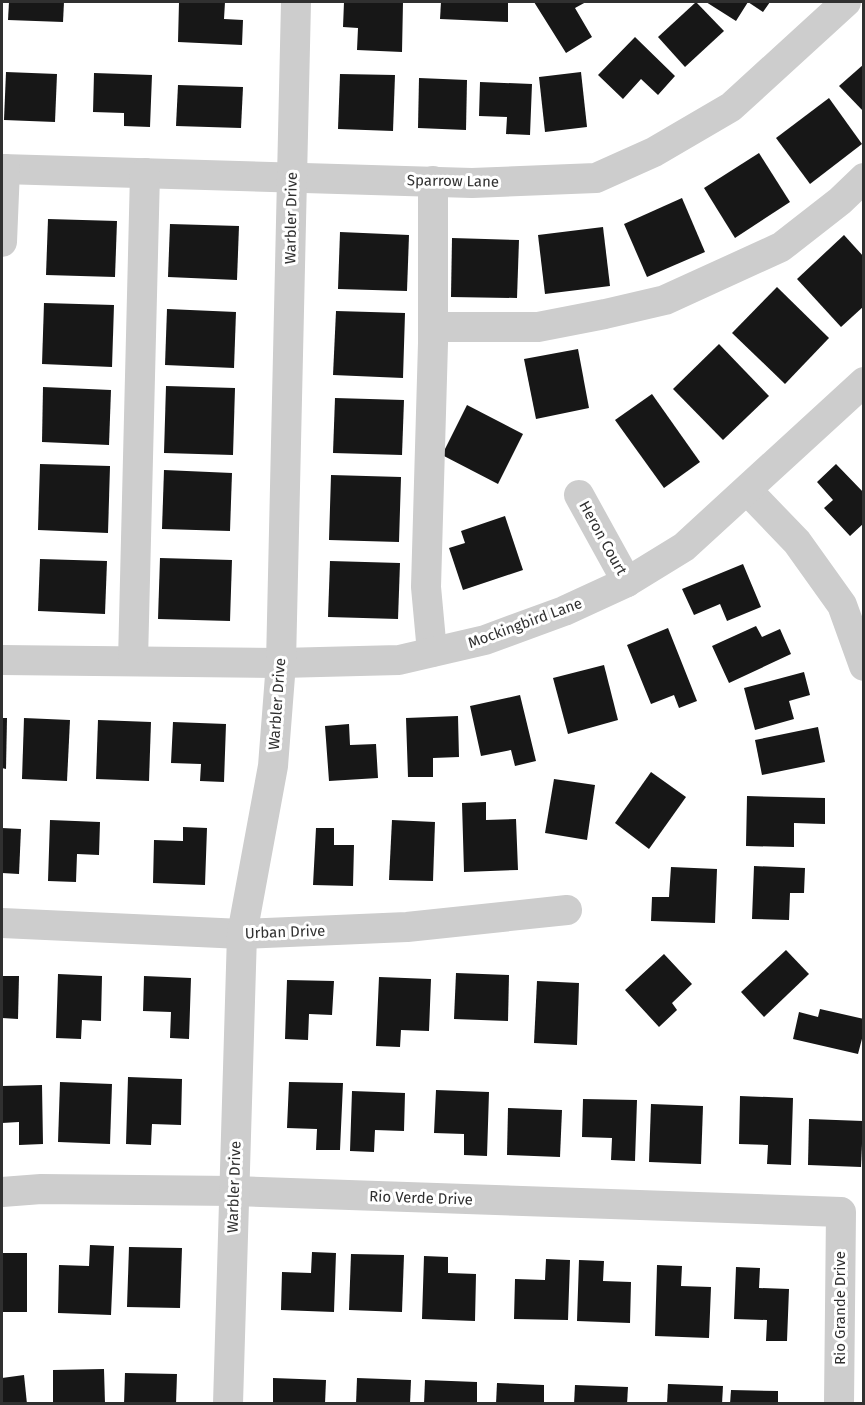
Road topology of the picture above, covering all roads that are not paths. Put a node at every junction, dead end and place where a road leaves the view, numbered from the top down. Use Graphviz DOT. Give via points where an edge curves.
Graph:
graph roads {
  1 [pos="296,2"];
  2 [pos="846,2"];
  3 [pos="3,169"];
  4 [pos="145,173"];
  5 [pos="292,177"];
  6 [pos="864,178"];
  7 [pos="433,181"];
  8 [pos="2,242"];
  9 [pos="433,327"];
  10 [pos="864,382"];
  11 [pos="747,490"];
  12 [pos="579,495"];
  13 [pos="627,582"];
  14 [pos="432,652"];
  15 [pos="2,660"];
  16 [pos="133,661"];
  17 [pos="281,663"];
  18 [pos="864,666"];
  19 [pos="567,910"];
  20 [pos="2,923"];
  21 [pos="242,934"];
  22 [pos="234,1191"];
  23 [pos="2,1192"];
  24 [pos="841,1212"];
  25 [pos="228,1404"];
  26 [pos="839,1404"];
  1 -- 5 [label="street, Warbler Drive"];
  2 -- 7 [label="street, Sparrow Lane" via="731,107 654,153 596,178"];
  3 -- 4 [label="street, Sparrow Lane"];
  3 -- 8 [label="street"];
  4 -- 5 [label="street, Sparrow Lane"];
  4 -- 16 [label="street"];
  5 -- 7 [label="street, Sparrow Lane"];
  5 -- 17 [label="street, Warbler Drive"];
  6 -- 9 [label="street" via="782,247 665,300 538,327"];
  7 -- 9 [label="street"];
  9 -- 14 [label="street" via="426,586"];
  10 -- 11 [label="street, Mockingbird Lane"];
  11 -- 13 [label="street, Mockingbird Lane" via="684,547"];
  11 -- 18 [label="street" via="797,542 842,605"];
  12 -- 13 [label="street, Heron Court"];
  13 -- 14 [label="street, Mockingbird Lane" via="564,611 485,640"];
  14 -- 17 [label="street, Mockingbird Lane" via="399,660"];
  15 -- 16 [label="street, Mockingbird Lane"];
  16 -- 17 [label="street, Mockingbird Lane"];
  17 -- 21 [label="street, Warbler Drive" via="273,766"];
  19 -- 21 [label="street, Urban Drive" via="407,927"];
  20 -- 21 [label="street, Urban Drive"];
  21 -- 22 [label="street, Warbler Drive"];
  22 -- 23 [label="street, Rio Verde Drive"];
  22 -- 24 [label="street, Rio Verde Drive"];
  22 -- 25 [label="street, Warbler Drive"];
  24 -- 26 [label="street, Rio Grande Drive"];
}
